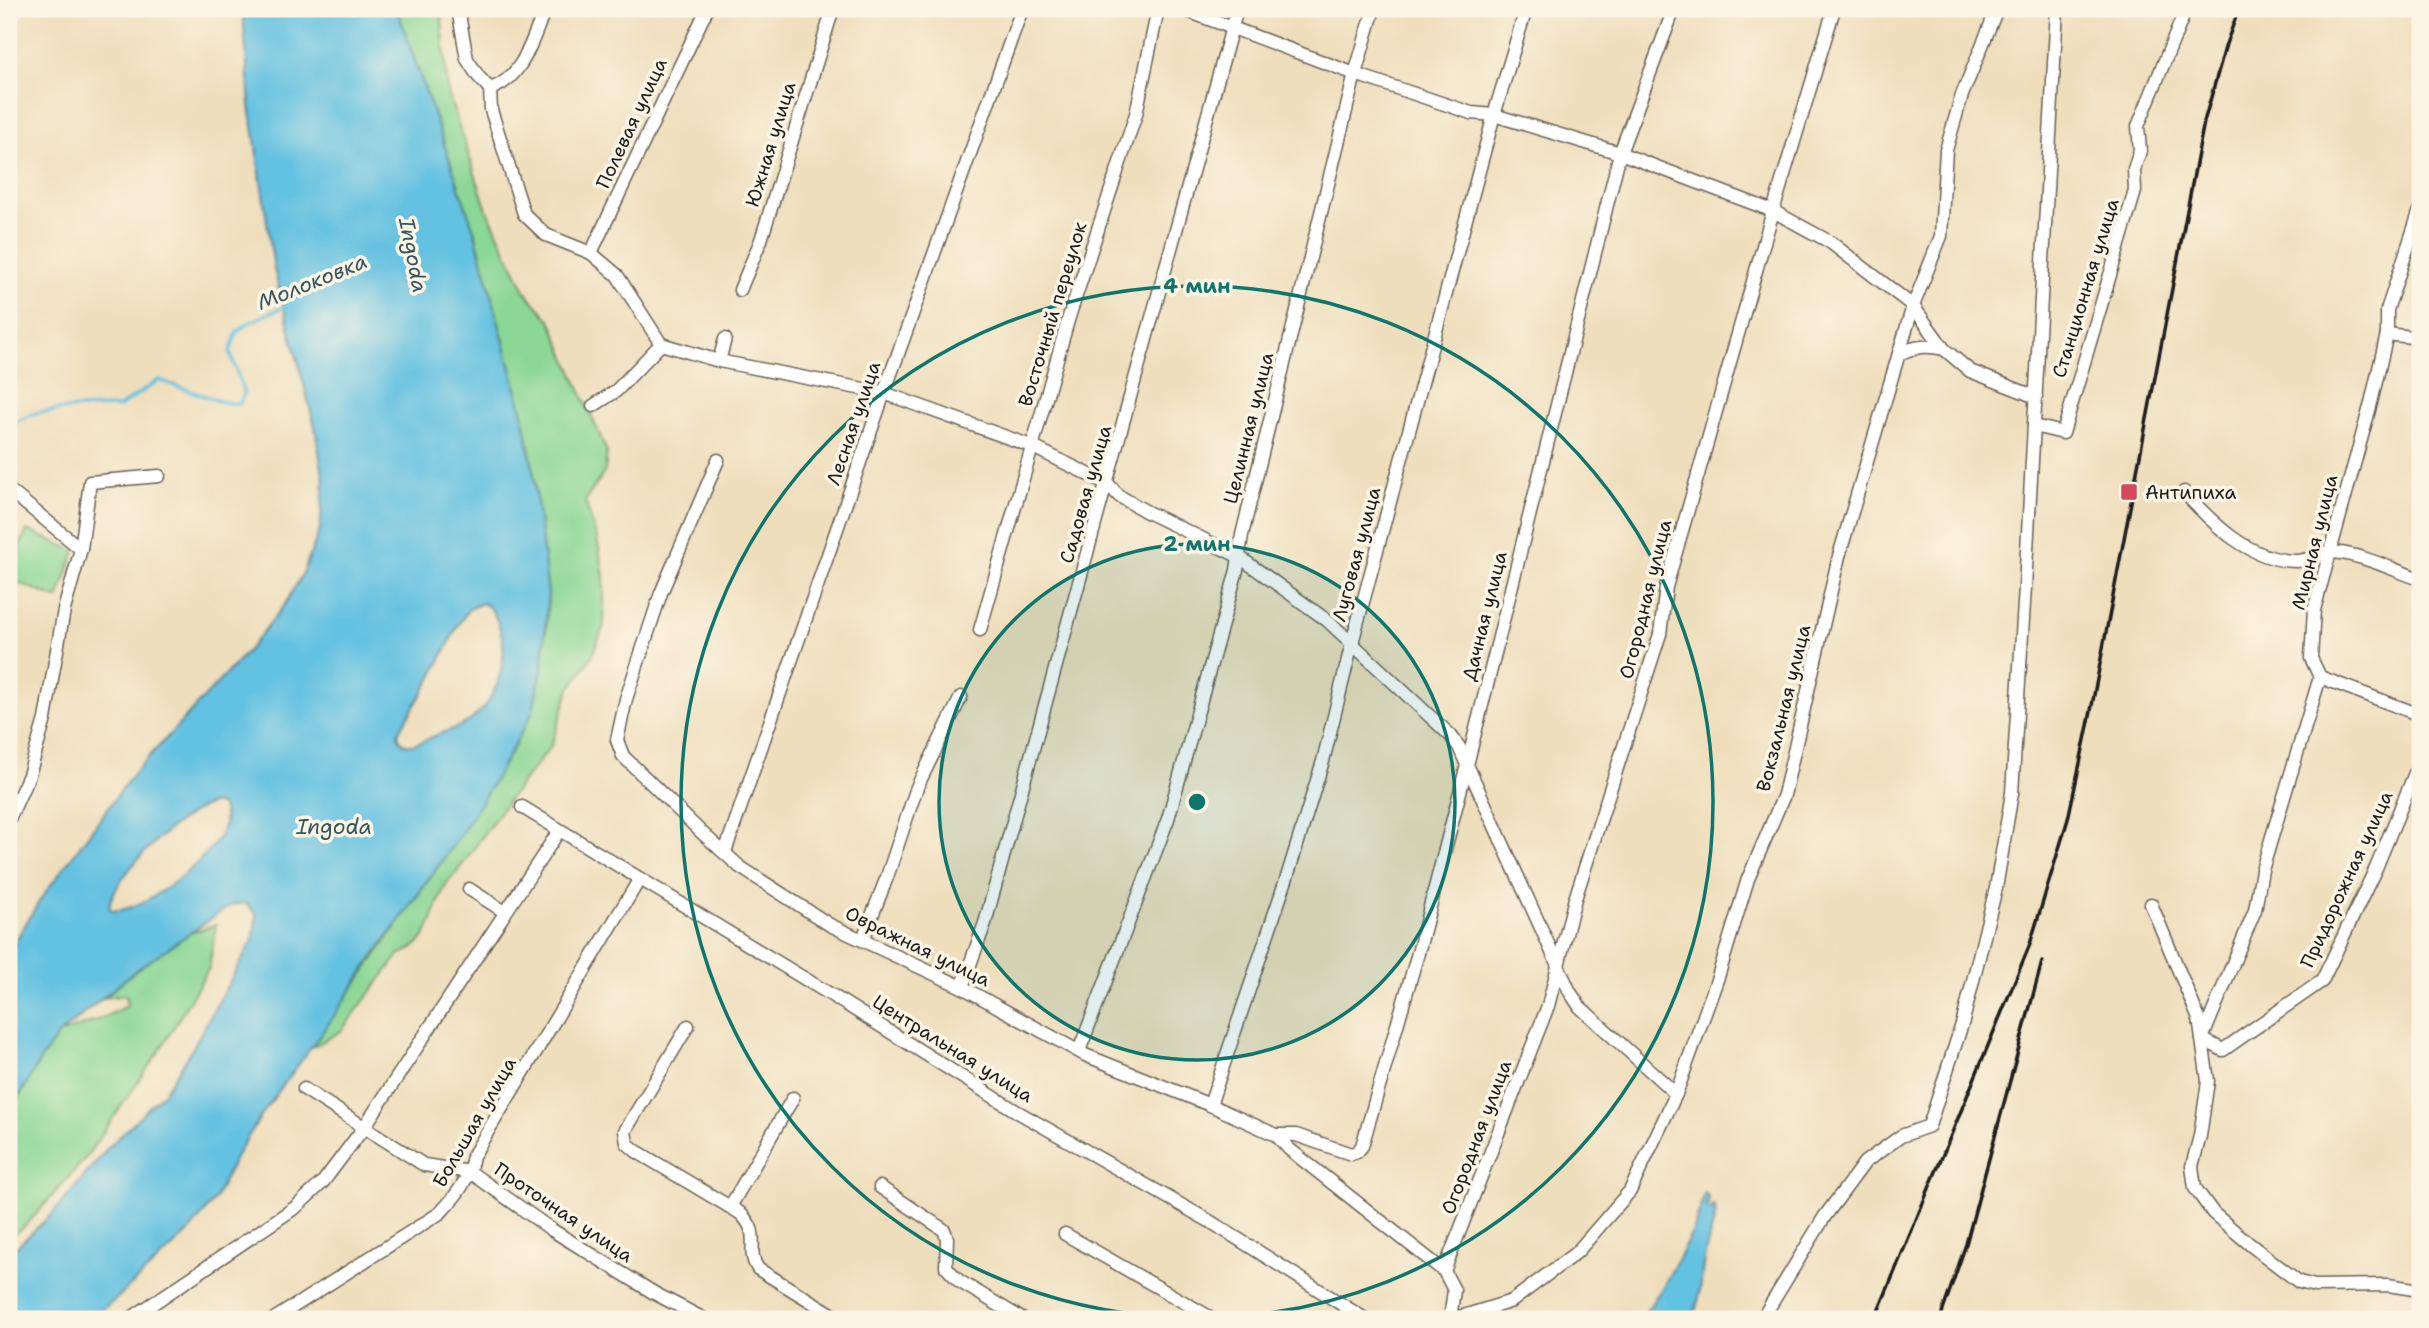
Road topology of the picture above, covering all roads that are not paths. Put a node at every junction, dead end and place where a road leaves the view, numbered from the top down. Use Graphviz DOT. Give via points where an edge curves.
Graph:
graph roads {
  1 [pos="458,9"];
  2 [pos="545,9"];
  3 [pos="706,9"];
  4 [pos="833,9"];
  5 [pos="1022,9"];
  6 [pos="1158,9"];
  7 [pos="1182,9"];
  8 [pos="1237,9"];
  9 [pos="1374,9"];
  10 [pos="1526,9"];
  11 [pos="1674,9"];
  12 [pos="1834,9"];
  13 [pos="1997,9"];
  14 [pos="2057,9"];
  15 [pos="2186,9"];
  16 [pos="1232,27"];
  17 [pos="1355,74"];
  18 [pos="490,89"];
  19 [pos="1494,115"];
  20 [pos="1620,153"];
  21 [pos="2420,210"];
  22 [pos="1773,211"];
  23 [pos="591,253"];
  24 [pos="740,290"];
  25 [pos="1913,306"];
  26 [pos="2387,334"];
  27 [pos="2420,338"];
  28 [pos="725,339"];
  29 [pos="661,344"];
  30 [pos="1944,349"];
  31 [pos="1899,354"];
  32 [pos="719,361"];
  33 [pos="884,393"];
  34 [pos="2036,397"];
  35 [pos="593,407"];
  36 [pos="2034,426"];
  37 [pos="1031,446"];
  38 [pos="718,460"];
  39 [pos="159,476"];
  40 [pos="1108,484"];
  41 [pos="9,490"];
  42 [pos="2184,492"];
  43 [pos="81,549"];
  44 [pos="2329,552"];
  45 [pos="1238,556"];
  46 [pos="2420,579"];
  47 [pos="980,630"];
  48 [pos="1352,643"];
  49 [pos="2320,677"];
  50 [pos="961,697"];
  51 [pos="2420,715"];
  52 [pos="2420,761"];
  53 [pos="1467,765"];
  54 [pos="522,807"];
  55 [pos="9,819"];
  56 [pos="559,831"];
  57 [pos="725,852"];
  58 [pos="639,880"];
  59 [pos="469,889"];
  60 [pos="2151,904"];
  61 [pos="505,912"];
  62 [pos="863,939"];
  63 [pos="1559,967"];
  64 [pos="962,987"];
  65 [pos="688,1026"];
  66 [pos="2202,1039"];
  67 [pos="1079,1051"];
  68 [pos="304,1089"];
  69 [pos="1676,1094"];
  70 [pos="793,1098"];
  71 [pos="1210,1105"];
  72 [pos="365,1126"];
  73 [pos="1276,1135"];
  74 [pos="470,1172"];
  75 [pos="880,1187"];
  76 [pos="730,1207"];
  77 [pos="1065,1234"];
  78 [pos="1444,1271"];
  79 [pos="2420,1290"];
  80 [pos="130,1319"];
  81 [pos="274,1319"];
  82 [pos="704,1319"];
  83 [pos="840,1319"];
  84 [pos="1022,1319"];
  85 [pos="1213,1319"];
  86 [pos="1365,1319"];
  87 [pos="1452,1319"];
  88 [pos="1762,1319"];
  1 -- 18 [label="street" via="467,59"];
  2 -- 18 [label="street" via="515,73 502,86"];
  3 -- 23 [label="street, Полевая улица"];
  4 -- 24 [label="street, Южная улица" via="761,240"];
  5 -- 33 [label="street, Лесная улица"];
  6 -- 37 [label="street, Восточный переулок" via="1136,114"];
  7 -- 16 [label="street"];
  8 -- 16 [label="street, Садовая улица"];
  9 -- 17 [label="street, Целинная улица"];
  10 -- 19 [label="street, Луговая улица"];
  11 -- 20 [label="street, Дачная улица"];
  12 -- 22 [label="street, Огородная улица"];
  13 -- 25 [label="street, Вокзальная улица" via="1962,95 1946,150 1941,236"];
  14 -- 34 [label="street"];
  15 -- 36 [label="street, Станционная улица" via="2138,126 2135,191 2063,433"];
  16 -- 17 [label="street"];
  16 -- 40 [label="street, Садовая улица"];
  17 -- 19 [label="street" via="1471,113"];
  17 -- 45 [label="street, Целинная улица"];
  18 -- 23 [label="street" via="491,110 524,214 546,235"];
  19 -- 20 [label="street"];
  19 -- 48 [label="street, Луговая улица"];
  20 -- 22 [label="street"];
  20 -- 53 [label="street, Дачная улица"];
  21 -- 26 [label="street, Мирная улица" via="2387,310"];
  22 -- 25 [label="street" via="1830,242"];
  22 -- 63 [label="street, Огородная улица" via="1667,587 1660,635 1574,902"];
  23 -- 29 [label="street" via="617,275"];
  25 -- 30 [label="street"];
  25 -- 31 [label="street, Вокзальная улица"];
  26 -- 27 [label="street"];
  26 -- 44 [label="street, Мирная улица"];
  28 -- 32 [label="street"];
  29 -- 32 [label="street"];
  29 -- 35 [label="street" via="617,391"];
  30 -- 31 [label="street" via="1926,345"];
  30 -- 34 [label="street" via="1970,371"];
  31 -- 69 [label="street, Вокзальная улица" via="1839,556 1784,795 1748,879"];
  32 -- 33 [label="street"];
  33 -- 37 [label="street"];
  33 -- 57 [label="street, Лесная улица"];
  34 -- 36 [label="street"];
  36 -- 88 [label="street" via="2012,793 1996,888 1963,1021 1929,1126 1901,1136 1865,1162 1825,1216"];
  37 -- 40 [label="street"];
  37 -- 47 [label="street, Восточный переулок"];
  38 -- 57 [label="street, Овражная улица" via="661,593 617,740 623,756"];
  39 -- 43 [label="street" via="90,482"];
  40 -- 45 [label="street" via="1147,512"];
  40 -- 64 [label="street, Садовая улица" via="985,923"];
  41 -- 43 [label="street"];
  42 -- 44 [label="street" via="2214,525 2252,550 2296,561"];
  43 -- 55 [label="street" via="64,610 45,719 29,775"];
  44 -- 46 [label="street" via="2355,556"];
  44 -- 49 [label="street, Мирная улица" via="2314,610 2311,658"];
  45 -- 48 [label="street"];
  45 -- 67 [label="street, Целинная улица" via="1168,819"];
  48 -- 53 [label="street" via="1451,736"];
  48 -- 71 [label="street, Луговая улица" via="1323,761"];
  49 -- 51 [label="street"];
  49 -- 66 [label="street" via="2262,870 2255,910"];
  50 -- 62 [label="street" via="917,787"];
  52 -- 66 [label="street, Придорожная улица" via="2322,981 2223,1050"];
  53 -- 63 [label="street"];
  53 -- 73 [label="street, Дачная улица" via="1362,1146 1351,1154 1296,1136"];
  54 -- 56 [label="street, Центральная улица"];
  56 -- 58 [label="street, Центральная улица"];
  56 -- 61 [label="street"];
  57 -- 62 [label="street, Овражная улица" via="740,867 830,925"];
  58 -- 74 [label="street, Большая улица" via="474,1156"];
  58 -- 86 [label="street, Центральная улица"];
  59 -- 61 [label="street"];
  60 -- 66 [label="street" via="2199,1019"];
  61 -- 72 [label="street"];
  62 -- 64 [label="street, Овражная улица"];
  63 -- 69 [label="street" via="1580,1007"];
  63 -- 78 [label="street, Огородная улица" via="1548,1006"];
  64 -- 67 [label="street, Овражная улица"];
  65 -- 76 [label="street" via="624,1137 636,1151"];
  66 -- 79 [label="street" via="2208,1081 2192,1166 2195,1188 2213,1213 2299,1282"];
  67 -- 71 [label="street, Овражная улица"];
  68 -- 72 [label="street, Проточная улица"];
  69 -- 87 [label="street, Вокзальная улица" via="1630,1191 1577,1252 1512,1301"];
  70 -- 76 [label="street"];
  71 -- 73 [label="street, Овражная улица"];
  72 -- 74 [label="street, Проточная улица" via="424,1165"];
  72 -- 80 [label="street" via="323,1182 296,1207"];
  73 -- 78 [label="street, Овражная улица"];
  74 -- 81 [label="street, Большая улица" via="440,1213"];
  74 -- 82 [label="street, Проточная улица" via="552,1230"];
  75 -- 84 [label="street" via="944,1230 946,1267 958,1281"];
  76 -- 83 [label="street" via="750,1222 753,1261 758,1269"];
  77 -- 85 [label="street"];
  78 -- 87 [label="street" via="1454,1290"];
}
